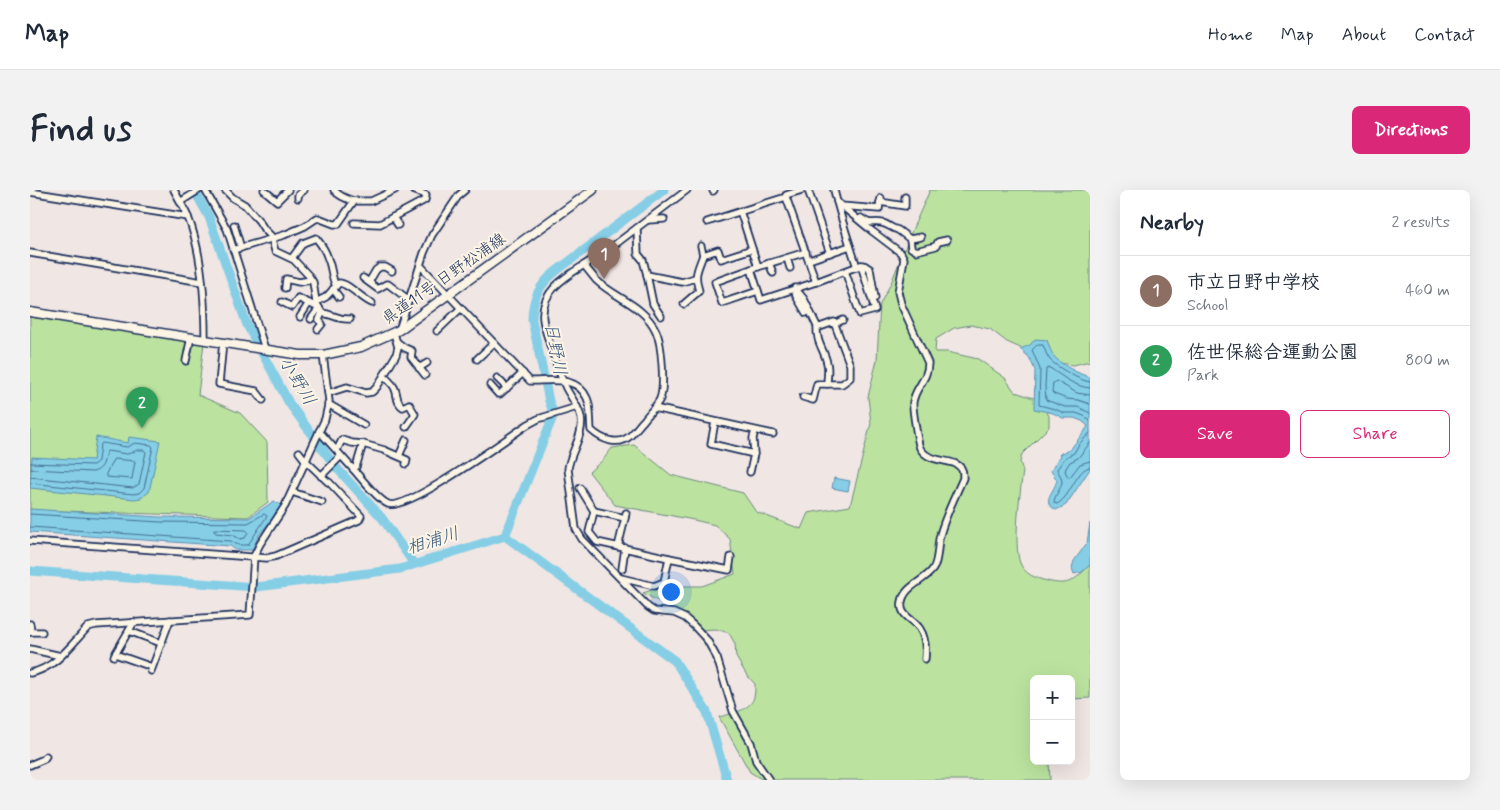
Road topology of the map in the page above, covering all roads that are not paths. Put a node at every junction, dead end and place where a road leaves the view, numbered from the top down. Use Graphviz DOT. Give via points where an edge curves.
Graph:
graph roads {
  1 [pos="174,190"];
  2 [pos="199,190"];
  3 [pos="205,190"];
  4 [pos="225,190"];
  5 [pos="264,190"];
  6 [pos="288,190"];
  7 [pos="304,190"];
  8 [pos="334,190"];
  9 [pos="395,190"];
  10 [pos="413,190"];
  11 [pos="463,190"];
  12 [pos="593,190"];
  13 [pos="687,190"];
  14 [pos="802,190"];
  15 [pos="808,190"];
  16 [pos="834,190"];
  17 [pos="30,192"];
  18 [pos="786,197"];
  19 [pos="905,197"];
  20 [pos="298,198"];
  21 [pos="181,201"];
  22 [pos="354,201"];
  23 [pos="839,204"];
  24 [pos="740,211"];
  25 [pos="188,217"];
  26 [pos="393,217"];
  27 [pos="856,219"];
  28 [pos="648,220"];
  29 [pos="664,220"];
  30 [pos="707,222"];
  31 [pos="234,225"];
  32 [pos="357,225"];
  33 [pos="398,226"];
  34 [pos="637,228"];
  35 [pos="921,237"];
  36 [pos="272,238"];
  37 [pos="910,239"];
  38 [pos="947,240"];
  39 [pos="700,246"];
  40 [pos="850,246"];
  41 [pos="241,248"];
  42 [pos="752,249"];
  43 [pos="233,250"];
  44 [pos="806,252"];
  45 [pos="30,253"];
  46 [pos="830,253"];
  47 [pos="704,254"];
  48 [pos="292,258"];
  49 [pos="787,258"];
  50 [pos="808,260"];
  51 [pos="769,263"];
  52 [pos="420,265"];
  53 [pos="584,265"];
  54 [pos="859,266"];
  55 [pos="758,267"];
  56 [pos="790,268"];
  57 [pos="751,269"];
  58 [pos="392,271"];
  59 [pos="845,272"];
  60 [pos="773,273"];
  61 [pos="647,275"];
  62 [pos="696,278"];
  63 [pos="312,280"];
  64 [pos="202,282"];
  65 [pos="816,282"];
  66 [pos="335,287"];
  67 [pos="285,288"];
  68 [pos="795,288"];
  69 [pos="758,291"];
  70 [pos="449,295"];
  71 [pos="339,296"];
  72 [pos="409,300"];
  73 [pos="282,302"];
  74 [pos="309,303"];
  75 [pos="372,303"];
  76 [pos="684,304"];
  77 [pos="327,308"];
  78 [pos="461,308"];
  79 [pos="320,309"];
  80 [pos="30,312"];
  81 [pos="806,313"];
  82 [pos="661,316"];
  83 [pos="300,317"];
  84 [pos="311,319"];
  85 [pos="350,319"];
  86 [pos="843,320"];
  87 [pos="834,324"];
  88 [pos="817,328"];
  89 [pos="318,329"];
  90 [pos="437,331"];
  91 [pos="397,332"];
  92 [pos="205,339"];
  93 [pos="190,340"];
  94 [pos="223,342"];
  95 [pos="397,342"];
  96 [pos="494,343"];
  97 [pos="265,349"];
  98 [pos="417,349"];
  99 [pos="412,354"];
  100 [pos="323,355"];
  101 [pos="477,360"];
  102 [pos="186,361"];
  103 [pos="427,362"];
  104 [pos="420,368"];
  105 [pos="523,373"];
  106 [pos="425,375"];
  107 [pos="384,376"];
  108 [pos="497,378"];
  109 [pos="560,380"];
  110 [pos="826,384"];
  111 [pos="490,385"];
  112 [pos="507,388"];
  113 [pos="328,394"];
  114 [pos="803,397"];
  115 [pos="263,400"];
  116 [pos="328,404"];
  117 [pos="576,407"];
  118 [pos="654,408"];
  119 [pos="715,422"];
  120 [pos="364,424"];
  121 [pos="406,427"];
  122 [pos="755,431"];
  123 [pos="319,432"];
  124 [pos="773,434"];
  125 [pos="406,440"];
  126 [pos="363,444"];
  127 [pos="299,452"];
  128 [pos="340,454"];
  129 [pos="754,454"];
  130 [pos="399,456"];
  131 [pos="306,460"];
  132 [pos="406,464"];
  133 [pos="353,469"];
  134 [pos="750,472"];
  135 [pos="321,476"];
  136 [pos="580,488"];
  137 [pos="292,492"];
  138 [pos="322,502"];
  139 [pos="594,511"];
  140 [pos="30,541"];
  141 [pos="618,547"];
  142 [pos="626,548"];
  143 [pos="731,557"];
  144 [pos="254,558"];
  145 [pos="669,558"];
  146 [pos="622,569"];
  147 [pos="621,578"];
  148 [pos="170,620"];
  149 [pos="31,621"];
  150 [pos="134,622"];
  151 [pos="129,631"];
  152 [pos="30,632"];
  153 [pos="42,632"];
  154 [pos="161,643"];
  155 [pos="30,649"];
  156 [pos="62,656"];
  157 [pos="925,659"];
  158 [pos="30,672"];
  159 [pos="46,756"];
  160 [pos="30,765"];
  161 [pos="770,780"];
  1 -- 21 [label="street"];
  2 -- 21 [label="street"];
  3 -- 43 [label="street" via="227,229"];
  4 -- 36 [label="street" via="245,205"];
  5 -- 6 [label="street" via="277,201"];
  7 -- 20 [label="street"];
  8 -- 22 [label="street"];
  9 -- 22 [label="street" via="371,201"];
  10 -- 26 [label="street" via="426,195 425,200"];
  11 -- 52 [label="street" via="432,234"];
  12 -- 70 [label="main road, 県道11号 日野松浦線"];
  13 -- 28 [label="street"];
  14 -- 18 [label="street"];
  15 -- 46 [label="street"];
  16 -- 23 [label="street"];
  17 -- 25 [label="street"];
  18 -- 24 [label="street"];
  18 -- 44 [label="street"];
  19 -- 23 [label="street" via="905,206 881,200 878,210"];
  21 -- 25 [label="street"];
  22 -- 36 [label="street" via="338,224 317,218"];
  23 -- 27 [label="street"];
  23 -- 40 [label="street"];
  24 -- 30 [label="street"];
  24 -- 42 [label="street"];
  25 -- 64 [label="street"];
  26 -- 32 [label="street" via="380,224"];
  26 -- 33 [label="street"];
  27 -- 37 [label="street" via="883,223"];
  27 -- 157 [label="street" via="901,253 904,260 898,292 900,304 928,363 928,372 913,402 919,446 930,458 958,465 963,470 963,478 940,534 935,566 903,596 901,609 920,628"];
  28 -- 29 [label="street"];
  28 -- 34 [label="street"];
  31 -- 41 [label="street"];
  34 -- 53 [label="street"];
  34 -- 61 [label="street" via="638,254"];
  35 -- 37 [label="street"];
  36 -- 41 [label="street"];
  36 -- 48 [label="street" via="275,251"];
  37 -- 38 [label="street" via="908,246 916,251"];
  39 -- 47 [label="street"];
  40 -- 46 [label="street"];
  40 -- 54 [label="street"];
  41 -- 43 [label="street"];
  42 -- 47 [label="street" via="720,259 718,250"];
  42 -- 55 [label="street"];
  43 -- 97 [label="street"];
  44 -- 49 [label="street"];
  44 -- 50 [label="street"];
  45 -- 64 [label="street"];
  46 -- 50 [label="street"];
  47 -- 62 [label="street"];
  48 -- 63 [label="street"];
  48 -- 66 [label="street" via="303,243 316,238 329,261"];
  49 -- 51 [label="street"];
  49 -- 56 [label="street"];
  50 -- 65 [label="street"];
  51 -- 55 [label="street"];
  51 -- 60 [label="street"];
  52 -- 70 [label="street"];
  52 -- 72 [label="street"];
  53 -- 109 [label="street" via="558,282 544,307 545,328"];
  53 -- 118 [label="street" via="596,280 649,319 656,330 661,343 662,379 660,397"];
  54 -- 59 [label="street"];
  54 -- 59 [label="street" via="875,310 860,314"];
  55 -- 57 [label="street"];
  57 -- 69 [label="street"];
  57 -- 69 [label="street" via="715,282 722,303"];
  58 -- 72 [label="street" via="380,267 366,280 378,289 388,284"];
  59 -- 65 [label="street"];
  61 -- 62 [label="street" via="682,282"];
  61 -- 82 [label="street" via="653,304"];
  62 -- 76 [label="street" via="699,292"];
  63 -- 67 [label="street" via="286,279"];
  63 -- 79 [label="street"];
  64 -- 92 [label="street"];
  65 -- 68 [label="street"];
  66 -- 71 [label="street"];
  66 -- 75 [label="street" via="341,282"];
  66 -- 79 [label="street"];
  68 -- 69 [label="street" via="761,300"];
  68 -- 81 [label="street"];
  68 -- 88 [label="street" via="804,299"];
  70 -- 78 [label="street"];
  70 -- 91 [label="main road, 県道11号 日野松浦線"];
  72 -- 91 [label="street"];
  73 -- 74 [label="street" via="292,307 298,298"];
  74 -- 79 [label="street"];
  74 -- 83 [label="street"];
  77 -- 79 [label="street"];
  78 -- 90 [label="street"];
  78 -- 96 [label="street"];
  79 -- 84 [label="street"];
  79 -- 85 [label="street" via="336,318"];
  79 -- 89 [label="street" via="322,324"];
  80 -- 93 [label="main road, 県道11号 日野松浦線"];
  86 -- 87 [label="street"];
  87 -- 88 [label="street"];
  87 -- 110 [label="street" via="851,374 842,384"];
  88 -- 110 [label="street" via="818,341 827,362"];
  91 -- 95 [label="street"];
  91 -- 100 [label="main road, 県道11号 日野松浦線" via="361,347"];
  92 -- 93 [label="main road, 県道11号 日野松浦線"];
  92 -- 94 [label="main road, 県道11号 日野松浦線"];
  93 -- 102 [label="street"];
  94 -- 97 [label="main road, 県道11号 日野松浦線"];
  94 -- 115 [label="street" via="219,384 256,390"];
  95 -- 99 [label="street"];
  95 -- 107 [label="street" via="396,355"];
  96 -- 101 [label="street"];
  96 -- 105 [label="street"];
  97 -- 100 [label="main road, 県道11号 日野松浦線"];
  98 -- 99 [label="street"];
  99 -- 104 [label="street"];
  100 -- 113 [label="street"];
  103 -- 104 [label="street"];
  104 -- 106 [label="street"];
  105 -- 109 [label="street" via="530,380"];
  105 -- 112 [label="street"];
  107 -- 113 [label="street" via="372,392 347,387"];
  107 -- 121 [label="street" via="395,389 398,403 403,407 409,404 415,414"];
  108 -- 112 [label="street"];
  109 -- 117 [label="street"];
  109 -- 118 [label="street" via="572,382 582,390 587,399 591,430 606,440 616,442 630,436"];
  110 -- 114 [label="street" via="817,384 813,400"];
  111 -- 112 [label="street" via="498,394"];
  113 -- 116 [label="street"];
  116 -- 120 [label="street"];
  116 -- 123 [label="street"];
  117 -- 133 [label="street" via="538,419 451,477 398,504 387,504"];
  117 -- 147 [label="street" via="582,421 581,430 568,469 576,529"];
  118 -- 119 [label="street"];
  119 -- 122 [label="street"];
  119 -- 129 [label="street" via="711,444"];
  122 -- 124 [label="street"];
  122 -- 129 [label="street"];
  123 -- 128 [label="street"];
  123 -- 131 [label="street"];
  125 -- 130 [label="street"];
  126 -- 128 [label="street" via="342,440"];
  126 -- 130 [label="street"];
  126 -- 133 [label="street"];
  127 -- 131 [label="street"];
  128 -- 133 [label="street"];
  128 -- 135 [label="street"];
  129 -- 134 [label="street"];
  130 -- 132 [label="street" via="408,460"];
  131 -- 135 [label="street"];
  131 -- 137 [label="street"];
  135 -- 144 [label="street" via="361,516 359,520 276,556"];
  136 -- 139 [label="street"];
  137 -- 138 [label="street"];
  137 -- 144 [label="street"];
  139 -- 141 [label="street" via="589,532 597,542"];
  139 -- 141 [label="street" via="625,515"];
  140 -- 144 [label="street"];
  141 -- 142 [label="street"];
  142 -- 145 [label="street"];
  142 -- 146 [label="street"];
  143 -- 145 [label="street" via="728,570"];
  144 -- 148 [label="street" via="250,613"];
  145 -- 147 [label="street" via="664,582 654,586"];
  147 -- 161 [label="street" via="648,607 685,618 707,640 717,658 733,711 751,743 756,761"];
  148 -- 150 [label="street"];
  148 -- 154 [label="street"];
  149 -- 152 [label="street"];
  150 -- 151 [label="street"];
  150 -- 156 [label="street" via="88,627"];
  151 -- 154 [label="street"];
  151 -- 154 [label="street" via="114,655 151,669"];
  152 -- 153 [label="street"];
  155 -- 156 [label="street"];
  156 -- 158 [label="street" via="54,663"];
  159 -- 160 [label="street"];
}
